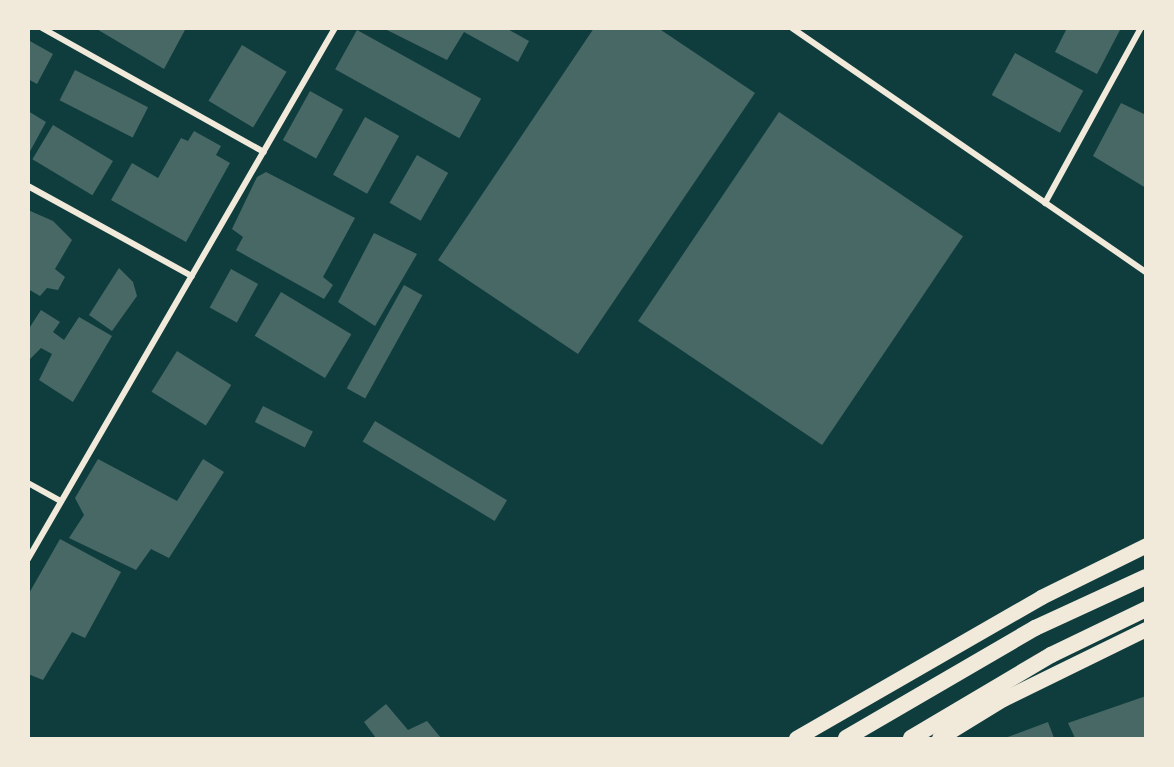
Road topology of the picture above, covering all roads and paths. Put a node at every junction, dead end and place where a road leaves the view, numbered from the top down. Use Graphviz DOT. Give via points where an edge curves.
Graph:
graph roads {
  1 [pos="42,28"];
  2 [pos="335,28"];
  3 [pos="792,28"];
  4 [pos="1141,28"];
  5 [pos="264,152"];
  6 [pos="28,186"];
  7 [pos="1046,203"];
  8 [pos="1146,272"];
  9 [pos="192,276"];
  10 [pos="28,483"];
  11 [pos="60,501"];
  12 [pos="1146,544"];
  13 [pos="28,559"];
  14 [pos="1146,578"];
  15 [pos="1146,609"];
  16 [pos="1146,629"];
  17 [pos="796,738"];
  18 [pos="846,738"];
  19 [pos="911,738"];
  20 [pos="939,738"];
  1 -- 5 [label="street"];
  2 -- 5 [label="street"];
  3 -- 7 [label="street"];
  4 -- 7 [label="street"];
  5 -- 9 [label="street"];
  6 -- 9 [label="street"];
  7 -- 8 [label="street"];
  9 -- 11 [label="street"];
  10 -- 11 [label="street"];
  11 -- 13 [label="street"];
  12 -- 17 [label="main road" via="1041,597"];
  14 -- 18 [label="highway" via="1035,628"];
  15 -- 19 [label="highway" via="1051,655"];
  16 -- 20 [label="main road" via="1003,699"];
}
